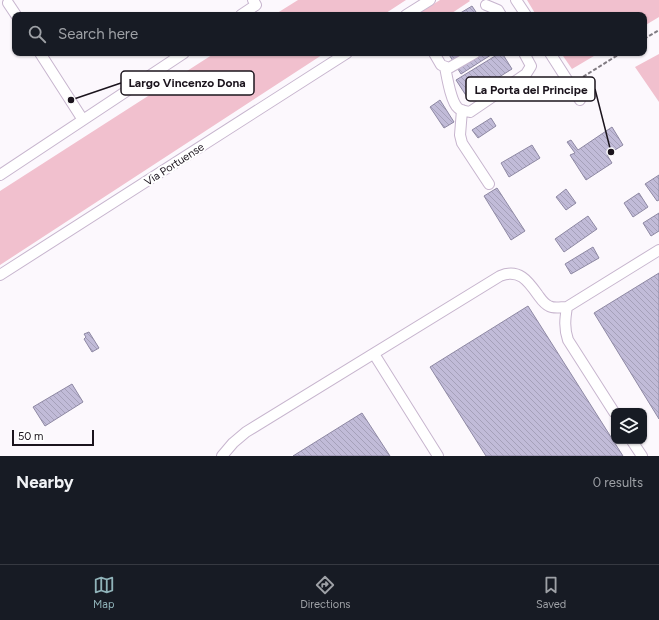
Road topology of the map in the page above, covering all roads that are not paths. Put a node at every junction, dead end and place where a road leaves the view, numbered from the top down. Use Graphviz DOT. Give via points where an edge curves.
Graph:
graph roads {
  1 [pos="253,0"];
  2 [pos="430,0"];
  3 [pos="516,0"];
  4 [pos="7,3"];
  5 [pos="486,9"];
  6 [pos="14,12"];
  7 [pos="245,12"];
  8 [pos="411,12"];
  9 [pos="499,12"];
  10 [pos="524,12"];
  11 [pos="42,56"];
  12 [pos="179,56"];
  13 [pos="342,56"];
  14 [pos="436,56"];
  15 [pos="470,56"];
  16 [pos="526,56"];
  17 [pos="552,56"];
  18 [pos="445,67"];
  19 [pos="580,100"];
  20 [pos="462,110"];
  21 [pos="83,120"];
  22 [pos="0,175"];
  23 [pos="489,184"];
  24 [pos="659,250"];
  25 [pos="0,275"];
  26 [pos="567,307"];
  27 [pos="374,354"];
  28 [pos="611,408"];
  29 [pos="634,444"];
  30 [pos="222,456"];
  31 [pos="438,456"];
  32 [pos="642,456"];
  1 -- 7 [label="street" via="256,4"];
  2 -- 8 [label="street"];
  3 -- 10 [label="street"];
  4 -- 6 [label="street"];
  5 -- 9 [label="street"];
  11 -- 21 [label="street"];
  12 -- 21 [label="street"];
  13 -- 25 [label="street, Via Portuense"];
  14 -- 18 [label="street"];
  15 -- 18 [label="street" via="448,68"];
  16 -- 20 [label="street" via="531,66 526,74 470,112"];
  17 -- 19 [label="street"];
  18 -- 20 [label="street" via="454,102"];
  20 -- 23 [label="street" via="462,143"];
  21 -- 22 [label="street"];
  24 -- 26 [label="street"];
  26 -- 27 [label="street" via="550,307 525,279 515,273 506,273"];
  26 -- 28 [label="street" via="565,332 568,340"];
  27 -- 30 [label="street" via="246,432"];
  27 -- 31 [label="street"];
  29 -- 32 [label="street"];
}
